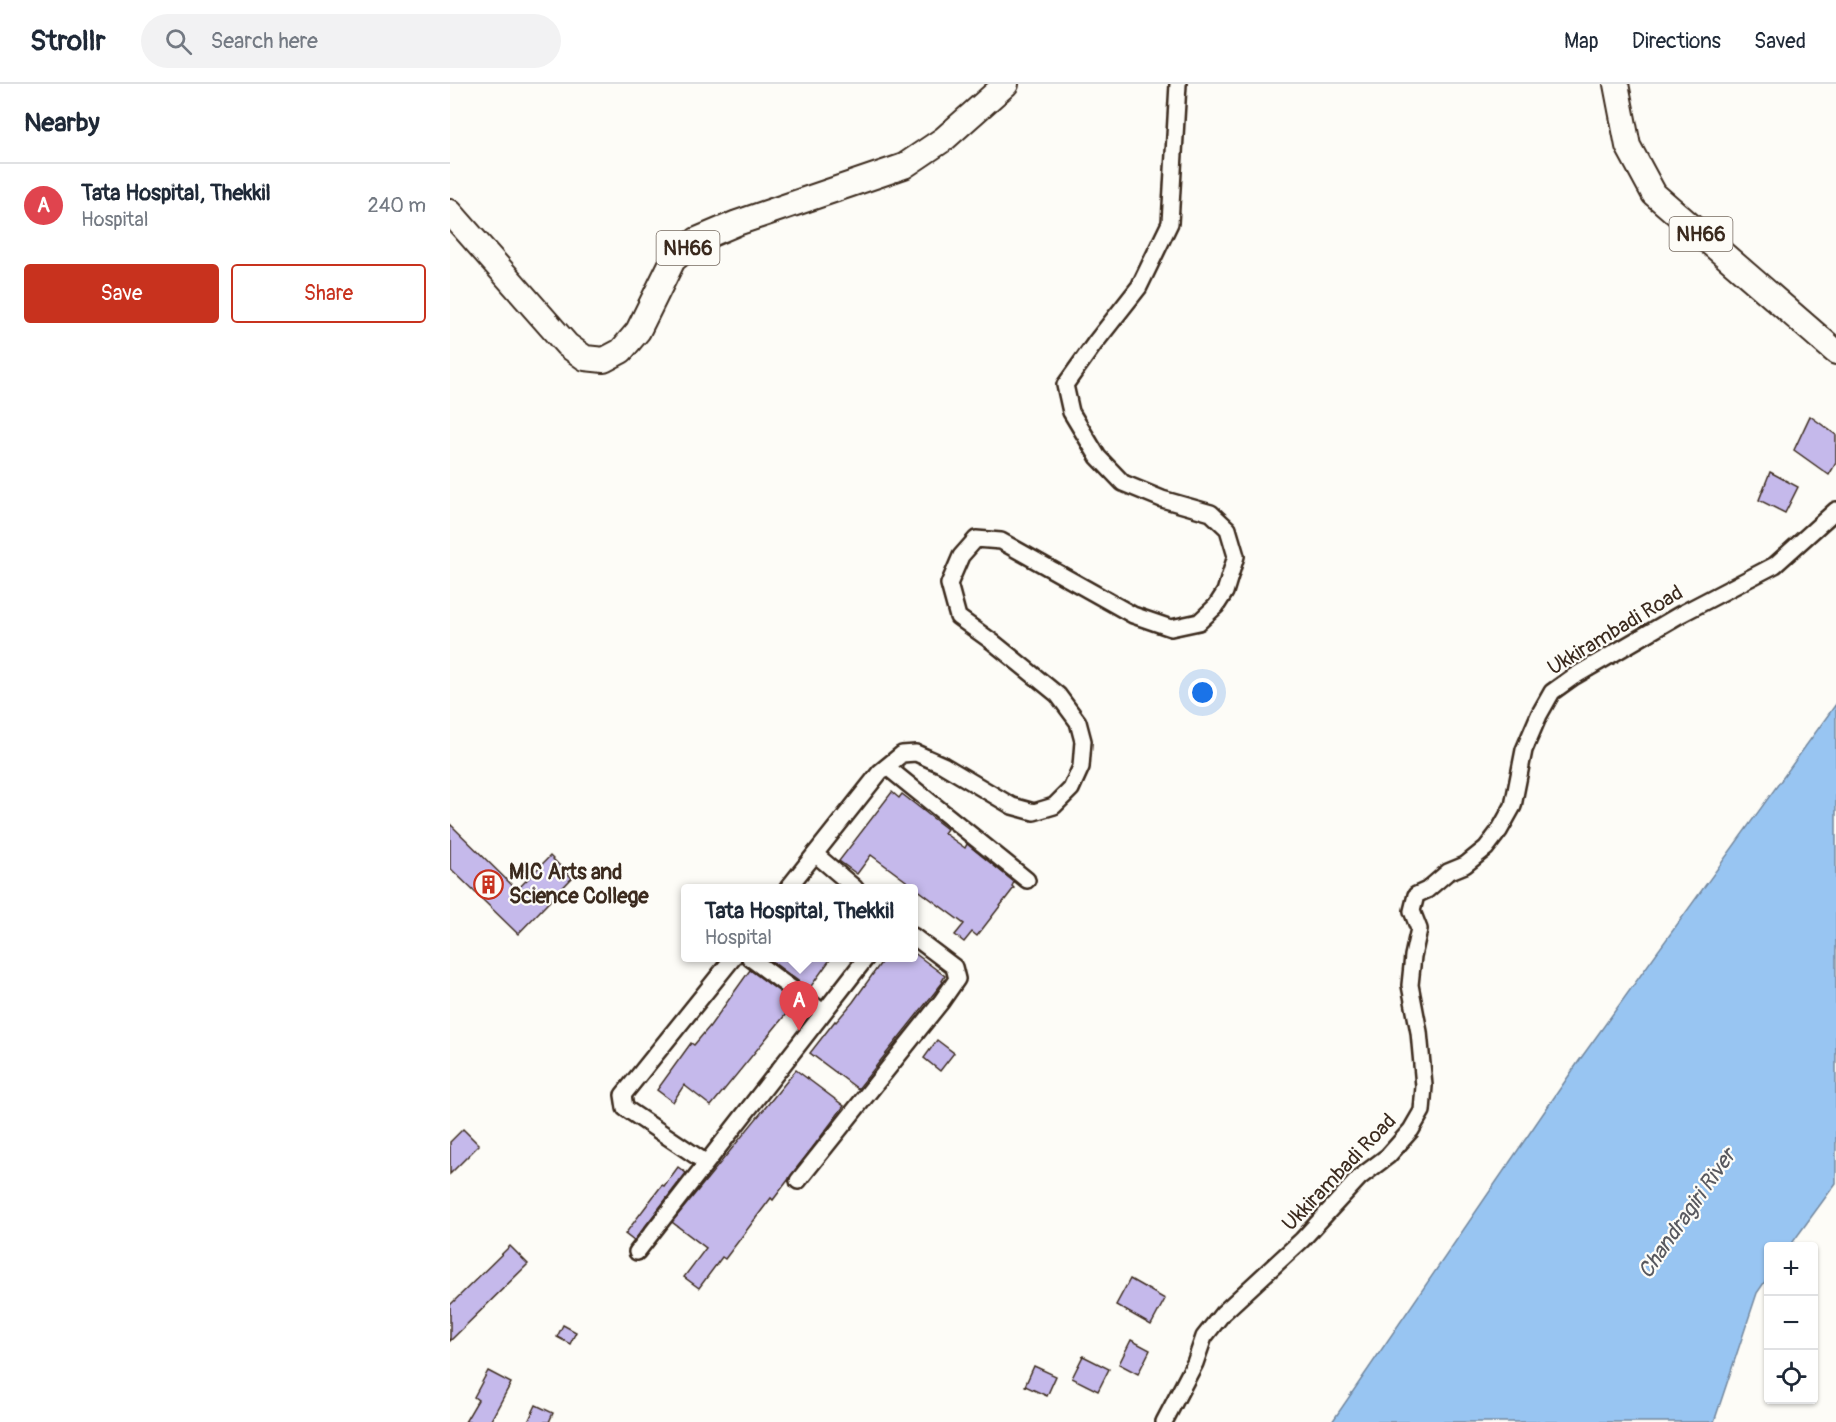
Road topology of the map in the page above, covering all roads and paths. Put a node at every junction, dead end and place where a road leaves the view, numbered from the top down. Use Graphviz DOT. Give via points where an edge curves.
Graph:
graph roads {
  1 [pos="1006,84"];
  2 [pos="1178,84"];
  3 [pos="1616,84"];
  4 [pos="450,212"];
  5 [pos="1836,352"];
  6 [pos="1836,510"];
  7 [pos="887,767"];
  8 [pos="815,854"];
  9 [pos="1027,880"];
  10 [pos="791,884"];
  11 [pos="850,884"];
  12 [pos="918,940"];
  13 [pos="729,962"];
  14 [pos="757,962"];
  15 [pos="862,962"];
  16 [pos="823,1012"];
  17 [pos="705,1162"];
  18 [pos="798,1181"];
  19 [pos="637,1252"];
  20 [pos="1164,1422"];
  1 -- 4 [label="highway, NH66" via="944,139 904,166 697,240 673,260 638,331 621,351 604,360 585,358 567,345"];
  2 -- 7 [label="street" via="1170,223 1139,287 1065,385 1076,421 1098,457 1123,483 1212,513 1228,529 1236,556 1225,591 1199,622 1171,628 1133,615 1001,540 976,539 961,556 949,584 958,617 1058,695 1078,722 1083,741 1081,767 1071,789 1054,806 1034,812 1011,806 916,753 902,754"];
  3 -- 5 [label="highway, NH66" via="1628,146 1654,194"];
  6 -- 20 [label="street, Ukkirambadi Road" via="1775,565 1682,614 1552,692 1524,750 1513,806 1499,831 1465,865 1416,895 1412,911 1419,929 1410,985 1419,1032 1422,1111 1388,1156 1360,1178 1302,1240 1223,1313 1204,1337 1196,1363"];
  7 -- 8 [label="street"];
  7 -- 9 [label="street"];
  8 -- 10 [label="street"];
  8 -- 11 [label="street"];
  12 -- 18 [label="street" via="954,967 957,979"];
  13 -- 17 [label="street" via="622,1095 625,1108"];
  14 -- 16 [label="street"];
  15 -- 16 [label="street"];
  16 -- 17 [label="street"];
  17 -- 19 [label="street"];
}
